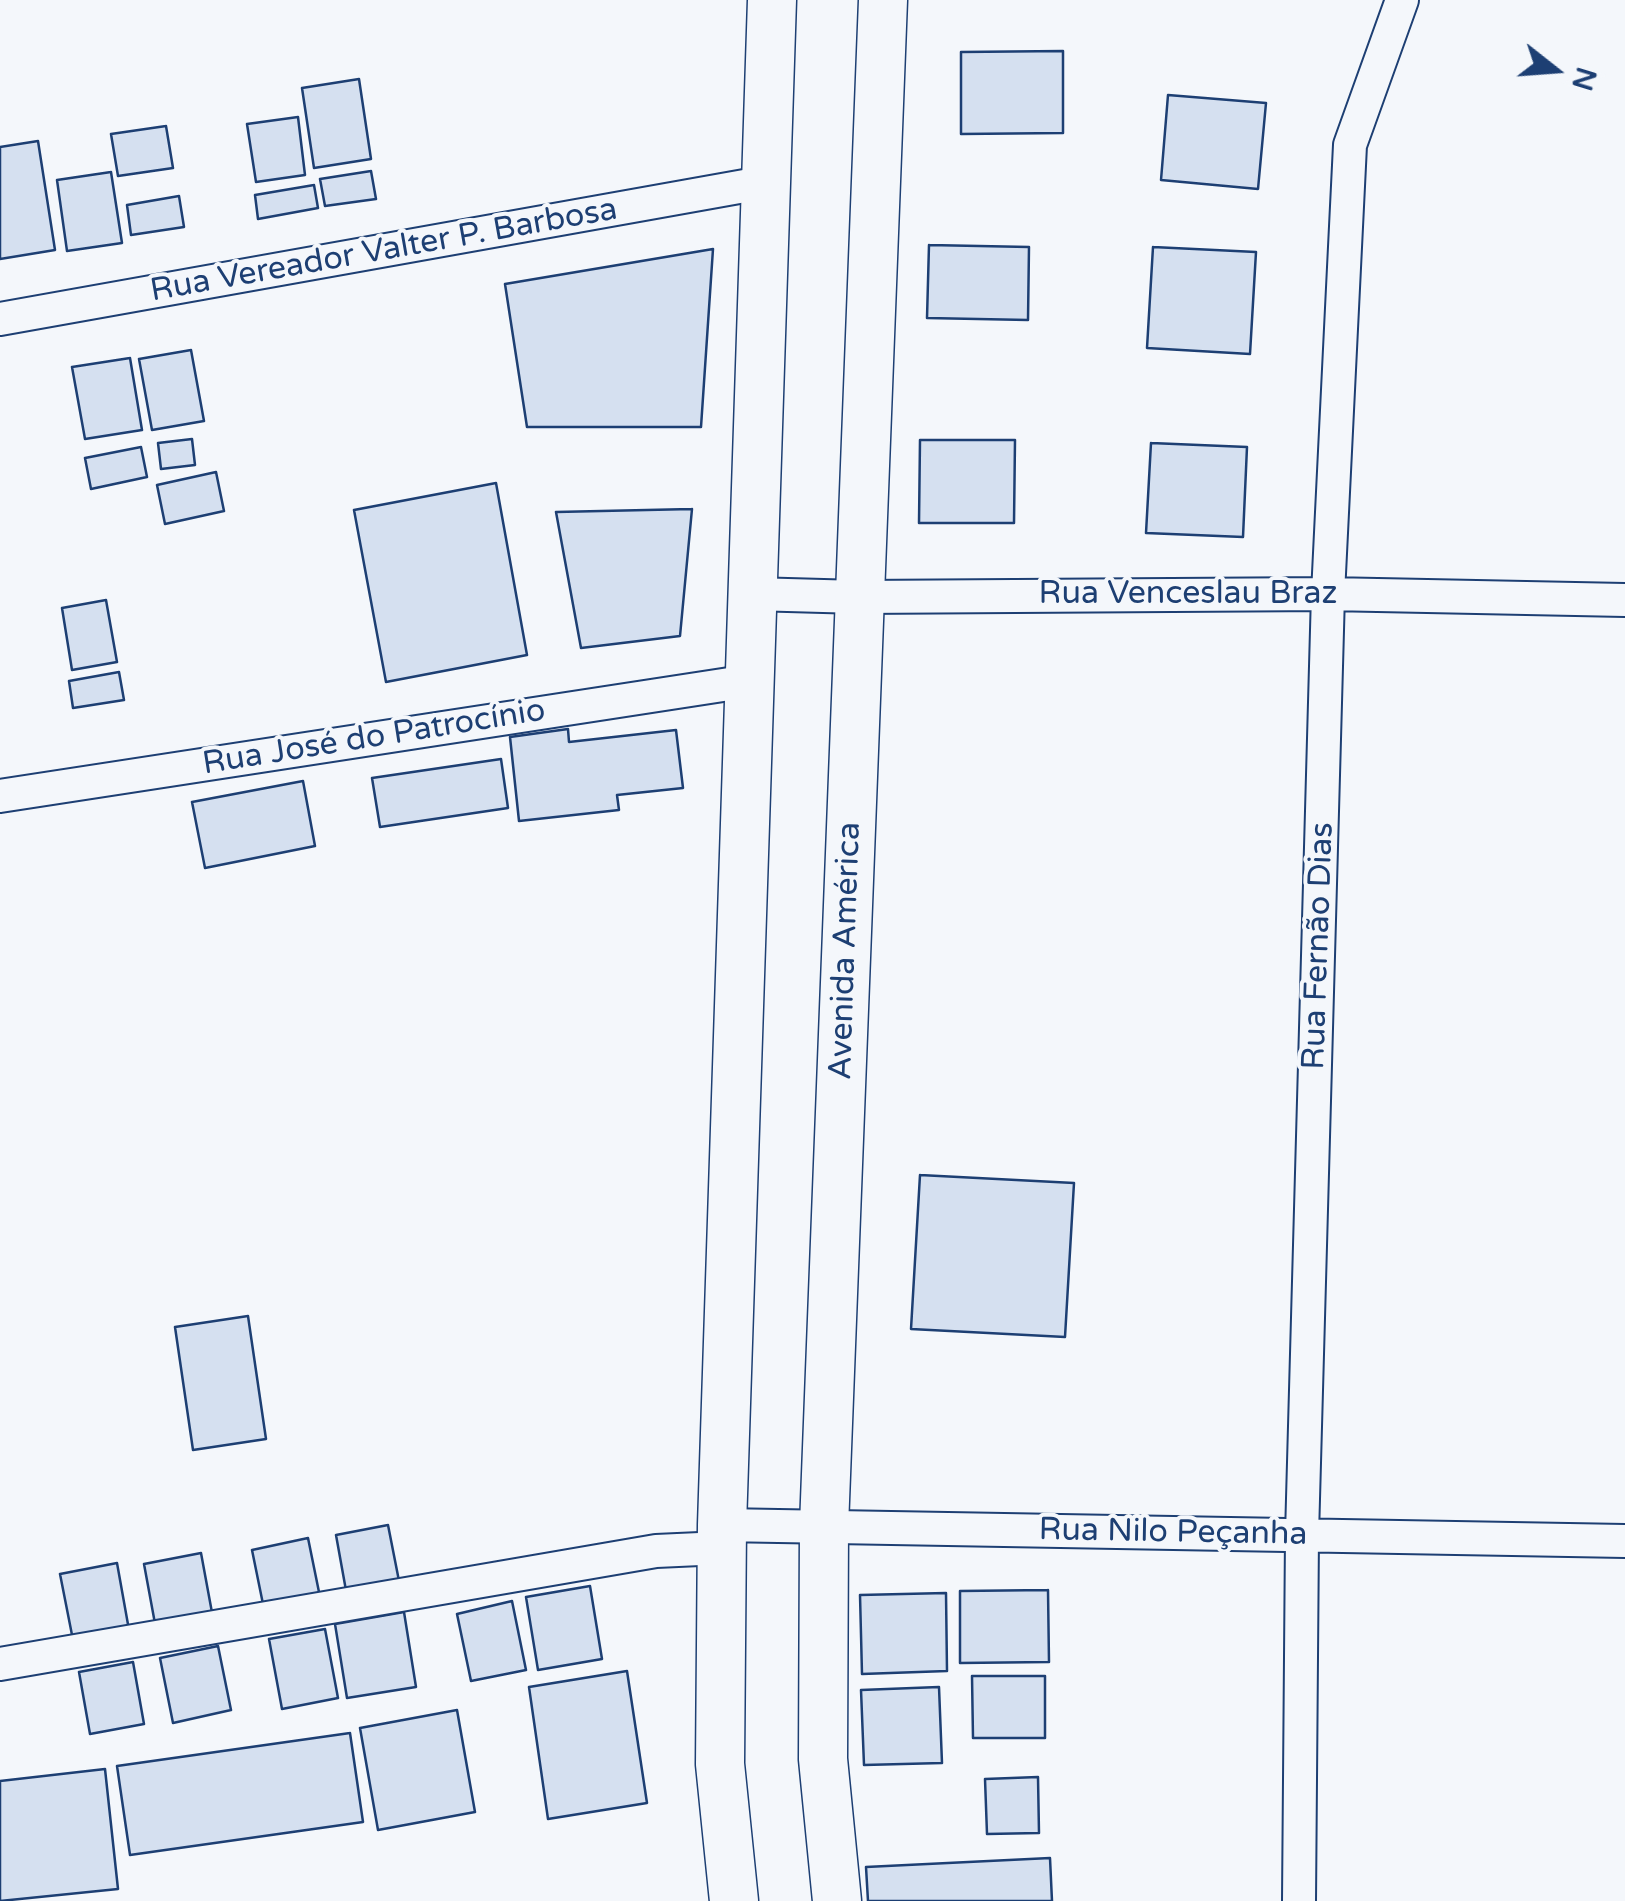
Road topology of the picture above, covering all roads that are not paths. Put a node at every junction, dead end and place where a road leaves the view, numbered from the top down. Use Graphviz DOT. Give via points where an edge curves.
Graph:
graph roads {
  1 [pos="772,0"];
  2 [pos="883,0"];
  3 [pos="1402,0"];
  4 [pos="767,182"];
  5 [pos="0,319"];
  6 [pos="752,594"];
  7 [pos="1328,594"];
  8 [pos="859,597"];
  9 [pos="1625,600"];
  10 [pos="749,681"];
  11 [pos="0,796"];
  12 [pos="824,1526"];
  13 [pos="1302,1535"];
  14 [pos="722,1536"];
  15 [pos="1625,1541"];
  16 [pos="0,1664"];
  17 [pos="734,1901"];
  18 [pos="837,1901"];
  19 [pos="1299,1901"];
  1 -- 4 [label="main road"];
  2 -- 8 [label="main road, Avenida América"];
  3 -- 7 [label="street, Rua Fernão Dias" via="1350,145"];
  4 -- 5 [label="street, Rua Vereador Valter P. Barbosa"];
  4 -- 6 [label="main road"];
  6 -- 8 [label="street, Rua Venceslau Braz"];
  6 -- 10 [label="main road"];
  7 -- 8 [label="street, Rua Venceslau Braz"];
  7 -- 9 [label="street, Rua Venceslau Braz"];
  7 -- 13 [label="street, Rua Fernão Dias"];
  8 -- 12 [label="main road, Avenida América"];
  10 -- 11 [label="street, Rua José do Patrocínio"];
  10 -- 14 [label="main road"];
  12 -- 13 [label="street, Rua Nilo Peçanha"];
  12 -- 14 [label="street, Rua Nilo Peçanha"];
  12 -- 18 [label="main road, Avenida América" via="823,1759"];
  13 -- 15 [label="street, Rua Nilo Peçanha"];
  13 -- 19 [label="street, Rua Fernão Dias"];
  14 -- 16 [label="street, Rua Nilo Peçanha"];
  14 -- 17 [label="main road" via="720,1764"];
}
